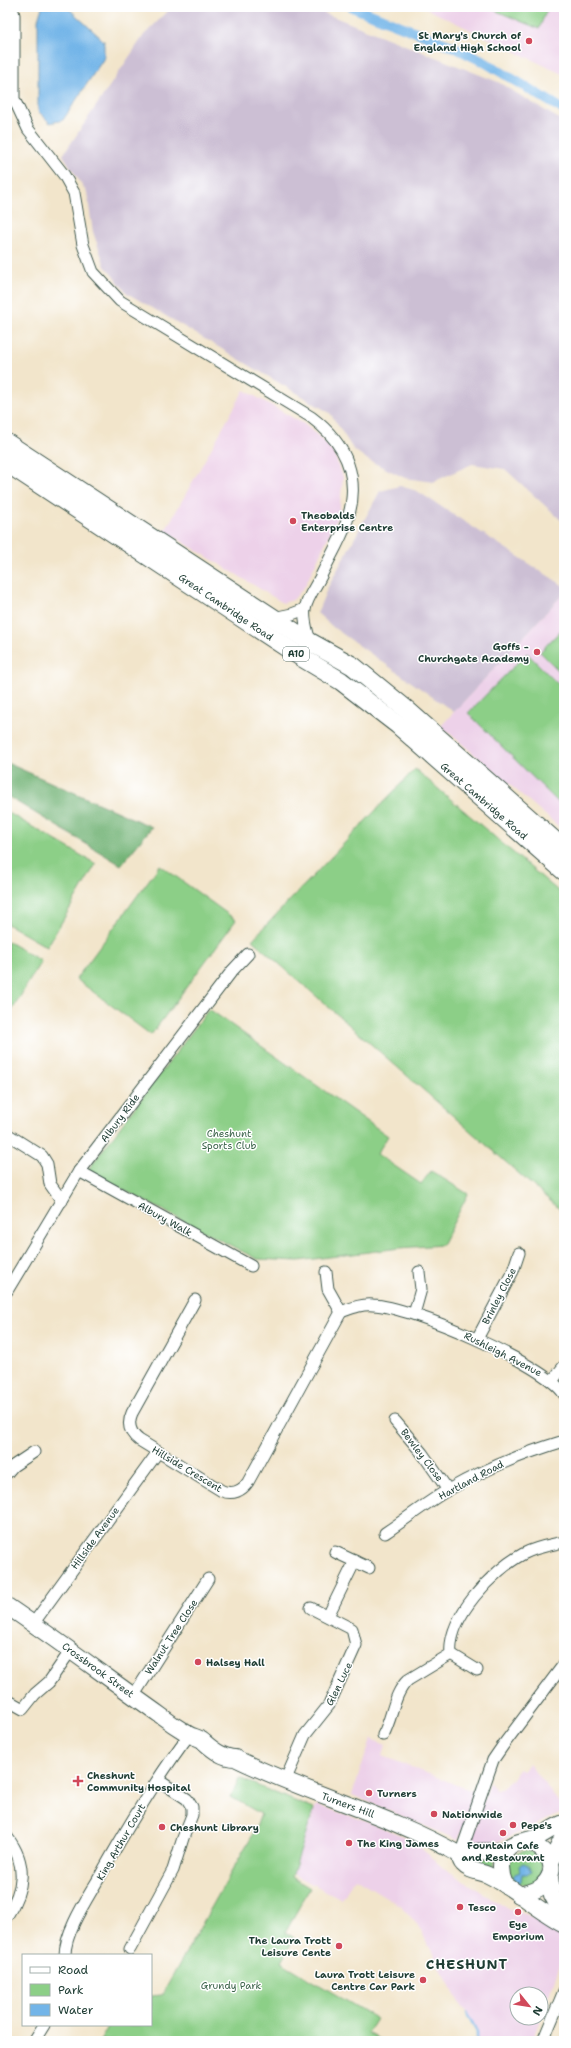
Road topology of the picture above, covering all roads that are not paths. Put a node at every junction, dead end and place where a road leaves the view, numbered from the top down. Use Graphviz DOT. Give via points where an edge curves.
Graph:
graph roads {
  1 [pos="12,7"];
  2 [pos="7,443"];
  3 [pos="7,463"];
  4 [pos="305,608"];
  5 [pos="273,618"];
  6 [pos="310,642"];
  7 [pos="564,849"];
  8 [pos="564,871"];
  9 [pos="248,954"];
  10 [pos="7,1134"];
  11 [pos="79,1171"];
  12 [pos="62,1201"];
  13 [pos="519,1253"];
  14 [pos="251,1266"];
  15 [pos="326,1272"];
  16 [pos="419,1272"];
  17 [pos="7,1291"];
  18 [pos="195,1300"];
  19 [pos="341,1312"];
  20 [pos="414,1314"];
  21 [pos="477,1339"];
  22 [pos="564,1366"];
  23 [pos="552,1381"];
  24 [pos="564,1394"];
  25 [pos="395,1421"];
  26 [pos="564,1441"];
  27 [pos="34,1452"];
  28 [pos="158,1452"];
  29 [pos="7,1473"];
  30 [pos="448,1490"];
  31 [pos="385,1533"];
  32 [pos="564,1542"];
  33 [pos="335,1552"];
  34 [pos="355,1561"];
  35 [pos="369,1568"];
  36 [pos="208,1580"];
  37 [pos="7,1606"];
  38 [pos="311,1608"];
  39 [pos="328,1616"];
  40 [pos="33,1624"];
  41 [pos="71,1650"];
  42 [pos="451,1654"];
  43 [pos="564,1664"];
  44 [pos="477,1670"];
  45 [pos="134,1695"];
  46 [pos="7,1700"];
  47 [pos="189,1735"];
  48 [pos="383,1735"];
  49 [pos="158,1780"];
  50 [pos="285,1781"];
  51 [pos="564,1823"];
  52 [pos="564,1835"];
  53 [pos="7,1837"];
  54 [pos="529,1840"];
  55 [pos="507,1849"];
  56 [pos="460,1855"];
  57 [pos="551,1869"];
  58 [pos="506,1885"];
  59 [pos="519,1895"];
  60 [pos="7,1916"];
  61 [pos="564,1917"];
  62 [pos="564,1924"];
  63 [pos="130,1949"];
  64 [pos="65,1954"];
  65 [pos="564,1991"];
  66 [pos="43,2026"];
  67 [pos="34,2041"];
  68 [pos="542,2041"];
  1 -- 4 [label="street" via="14,99 28,130 64,175 74,193 83,245 93,272 120,301 322,425 338,442 347,458 352,479 352,502 346,524"];
  2 -- 5 [label="highway, Great Cambridge Road / A10"];
  3 -- 8 [label="highway, Great Cambridge Road / A10" via="301,658 341,681 398,725"];
  4 -- 5 [label="street"];
  4 -- 6 [label="street"];
  5 -- 6 [label="highway, Great Cambridge Road / A10"];
  6 -- 7 [label="highway, Great Cambridge Road / A10" via="353,666 407,710"];
  9 -- 11 [label="street, Albury Ride" via="232,971"];
  10 -- 12 [label="street" via="42,1156 47,1164 50,1184"];
  11 -- 12 [label="street, Albury Ride"];
  11 -- 14 [label="street, Albury Walk"];
  12 -- 17 [label="street, Albury Ride"];
  13 -- 21 [label="street, Brinley Close" via="513,1272"];
  15 -- 19 [label="street" via="328,1289"];
  16 -- 20 [label="street" via="420,1289"];
  18 -- 28 [label="street, Hillside Crescent" via="130,1417 133,1434"];
  19 -- 20 [label="street, Rushleigh Avenue" via="359,1306 374,1305"];
  19 -- 28 [label="street, Hillside Crescent" via="243,1488 231,1493 222,1491"];
  20 -- 21 [label="street, Rushleigh Avenue"];
  21 -- 23 [label="street, Rushleigh Avenue"];
  22 -- 23 [label="street"];
  23 -- 24 [label="street, Rushleigh Avenue"];
  25 -- 30 [label="street, Bewley Close"];
  26 -- 30 [label="street, Hartland Road" via="500,1464"];
  27 -- 29 [label="street"];
  28 -- 40 [label="street, Hillside Avenue"];
  30 -- 31 [label="street, Hartland Road"];
  32 -- 42 [label="street" via="525,1553 499,1572 462,1614 451,1638"];
  33 -- 34 [label="street"];
  34 -- 35 [label="street"];
  34 -- 39 [label="street"];
  36 -- 45 [label="street, Walnut Tree Close"];
  37 -- 40 [label="main road, Crossbrook Street"];
  38 -- 39 [label="street, Glen Luce"];
  39 -- 50 [label="street, Glen Luce" via="352,1629 356,1646 329,1705 305,1735"];
  40 -- 41 [label="main road, Crossbrook Street"];
  41 -- 45 [label="main road, Crossbrook Street"];
  41 -- 46 [label="street" via="49,1682 34,1694 23,1709"];
  42 -- 44 [label="street"];
  42 -- 48 [label="street" via="402,1685"];
  43 -- 56 [label="street" via="493,1760"];
  45 -- 47 [label="main road, Crossbrook Street"];
  47 -- 49 [label="street, King Arthur Court"];
  47 -- 50 [label="main road, Turners Hill" via="204,1741 210,1740 231,1752 235,1758"];
  49 -- 63 [label="street" via="187,1799 192,1807 192,1815 170,1877"];
  49 -- 64 [label="street, King Arthur Court" via="137,1811 86,1901 71,1931"];
  50 -- 56 [label="main road, Turners Hill" via="379,1817"];
  51 -- 54 [label="main road"];
  52 -- 57 [label="main road"];
  53 -- 60 [label="street" via="20,1861 21,1876 16,1902"];
  54 -- 55 [label="main road" via="516,1843"];
  54 -- 57 [label="main road" via="540,1847"];
  55 -- 56 [label="main road"];
  55 -- 58 [label="main road" via="500,1863 501,1877"];
  56 -- 58 [label="main road, Turners Hill" via="463,1864"];
  57 -- 59 [label="main road" via="542,1887"];
  57 -- 61 [label="main road" via="552,1895"];
  58 -- 59 [label="main road"];
  59 -- 62 [label="main road"];
  65 -- 68 [label="street"];
  66 -- 67 [label="street"];
}
